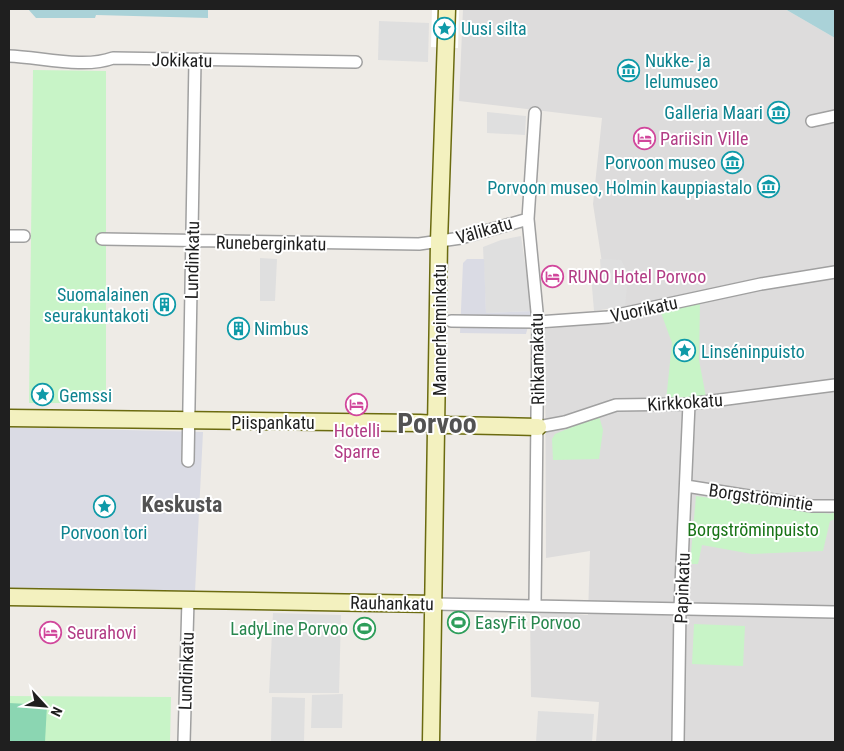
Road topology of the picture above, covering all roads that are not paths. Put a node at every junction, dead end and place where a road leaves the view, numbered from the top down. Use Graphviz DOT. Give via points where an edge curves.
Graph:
graph roads {
  1 [pos="447,9"];
  2 [pos="9,56"];
  3 [pos="195,60"];
  4 [pos="356,62"];
  5 [pos="535,114"];
  6 [pos="835,116"];
  7 [pos="812,121"];
  8 [pos="528,218"];
  9 [pos="9,236"];
  10 [pos="24,236"];
  11 [pos="102,239"];
  12 [pos="192,242"];
  13 [pos="439,242"];
  14 [pos="835,272"];
  15 [pos="451,320"];
  16 [pos="538,322"];
  17 [pos="835,385"];
  18 [pos="689,404"];
  19 [pos="9,418"];
  20 [pos="189,421"];
  21 [pos="438,424"];
  22 [pos="538,427"];
  23 [pos="188,461"];
  24 [pos="686,486"];
  25 [pos="835,506"];
  26 [pos="9,596"];
  27 [pos="188,600"];
  28 [pos="435,604"];
  29 [pos="535,606"];
  30 [pos="680,608"];
  31 [pos="835,612"];
  32 [pos="184,742"];
  33 [pos="431,742"];
  34 [pos="678,742"];
  1 -- 13 [label="main road, Mannerheiminkatu"];
  2 -- 3 [label="street, Jokikatu" via="76,62 103,62 113,58"];
  3 -- 4 [label="street, Jokikatu"];
  3 -- 12 [label="street, Lundinkatu"];
  5 -- 8 [label="street, Rihkamakatu"];
  6 -- 7 [label="street"];
  8 -- 13 [label="street, Välikatu"];
  8 -- 16 [label="street, Rihkamakatu"];
  9 -- 10 [label="street"];
  11 -- 12 [label="street, Runeberginkatu"];
  12 -- 13 [label="street, Runeberginkatu"];
  12 -- 20 [label="street, Lundinkatu"];
  13 -- 21 [label="main road, Mannerheiminkatu"];
  14 -- 16 [label="street, Vuorikatu" via="761,284 608,317"];
  15 -- 16 [label="street, Vuorikatu"];
  16 -- 22 [label="street, Rihkamakatu"];
  17 -- 18 [label="street, Kirkkokatu"];
  18 -- 22 [label="street, Kirkkokatu" via="616,405 565,422"];
  18 -- 24 [label="street, Papinkatu"];
  19 -- 20 [label="main road, Piispankatu"];
  20 -- 21 [label="main road, Piispankatu"];
  20 -- 23 [label="street, Lundinkatu"];
  21 -- 22 [label="main road, Piispankatu"];
  21 -- 28 [label="main road, Mannerheiminkatu"];
  22 -- 29 [label="street, Rihkamakatu"];
  24 -- 25 [label="street, Borgströmintie" via="812,506"];
  24 -- 30 [label="street, Papinkatu"];
  26 -- 27 [label="main road, Rauhankatu"];
  27 -- 28 [label="main road, Rauhankatu"];
  27 -- 32 [label="street, Lundinkatu"];
  28 -- 29 [label="street, Rauhankatu"];
  28 -- 33 [label="main road, Mannerheiminkatu"];
  29 -- 30 [label="street, Rauhankatu"];
  30 -- 31 [label="street, Rauhankatu"];
  30 -- 34 [label="street, Papinkatu"];
}
